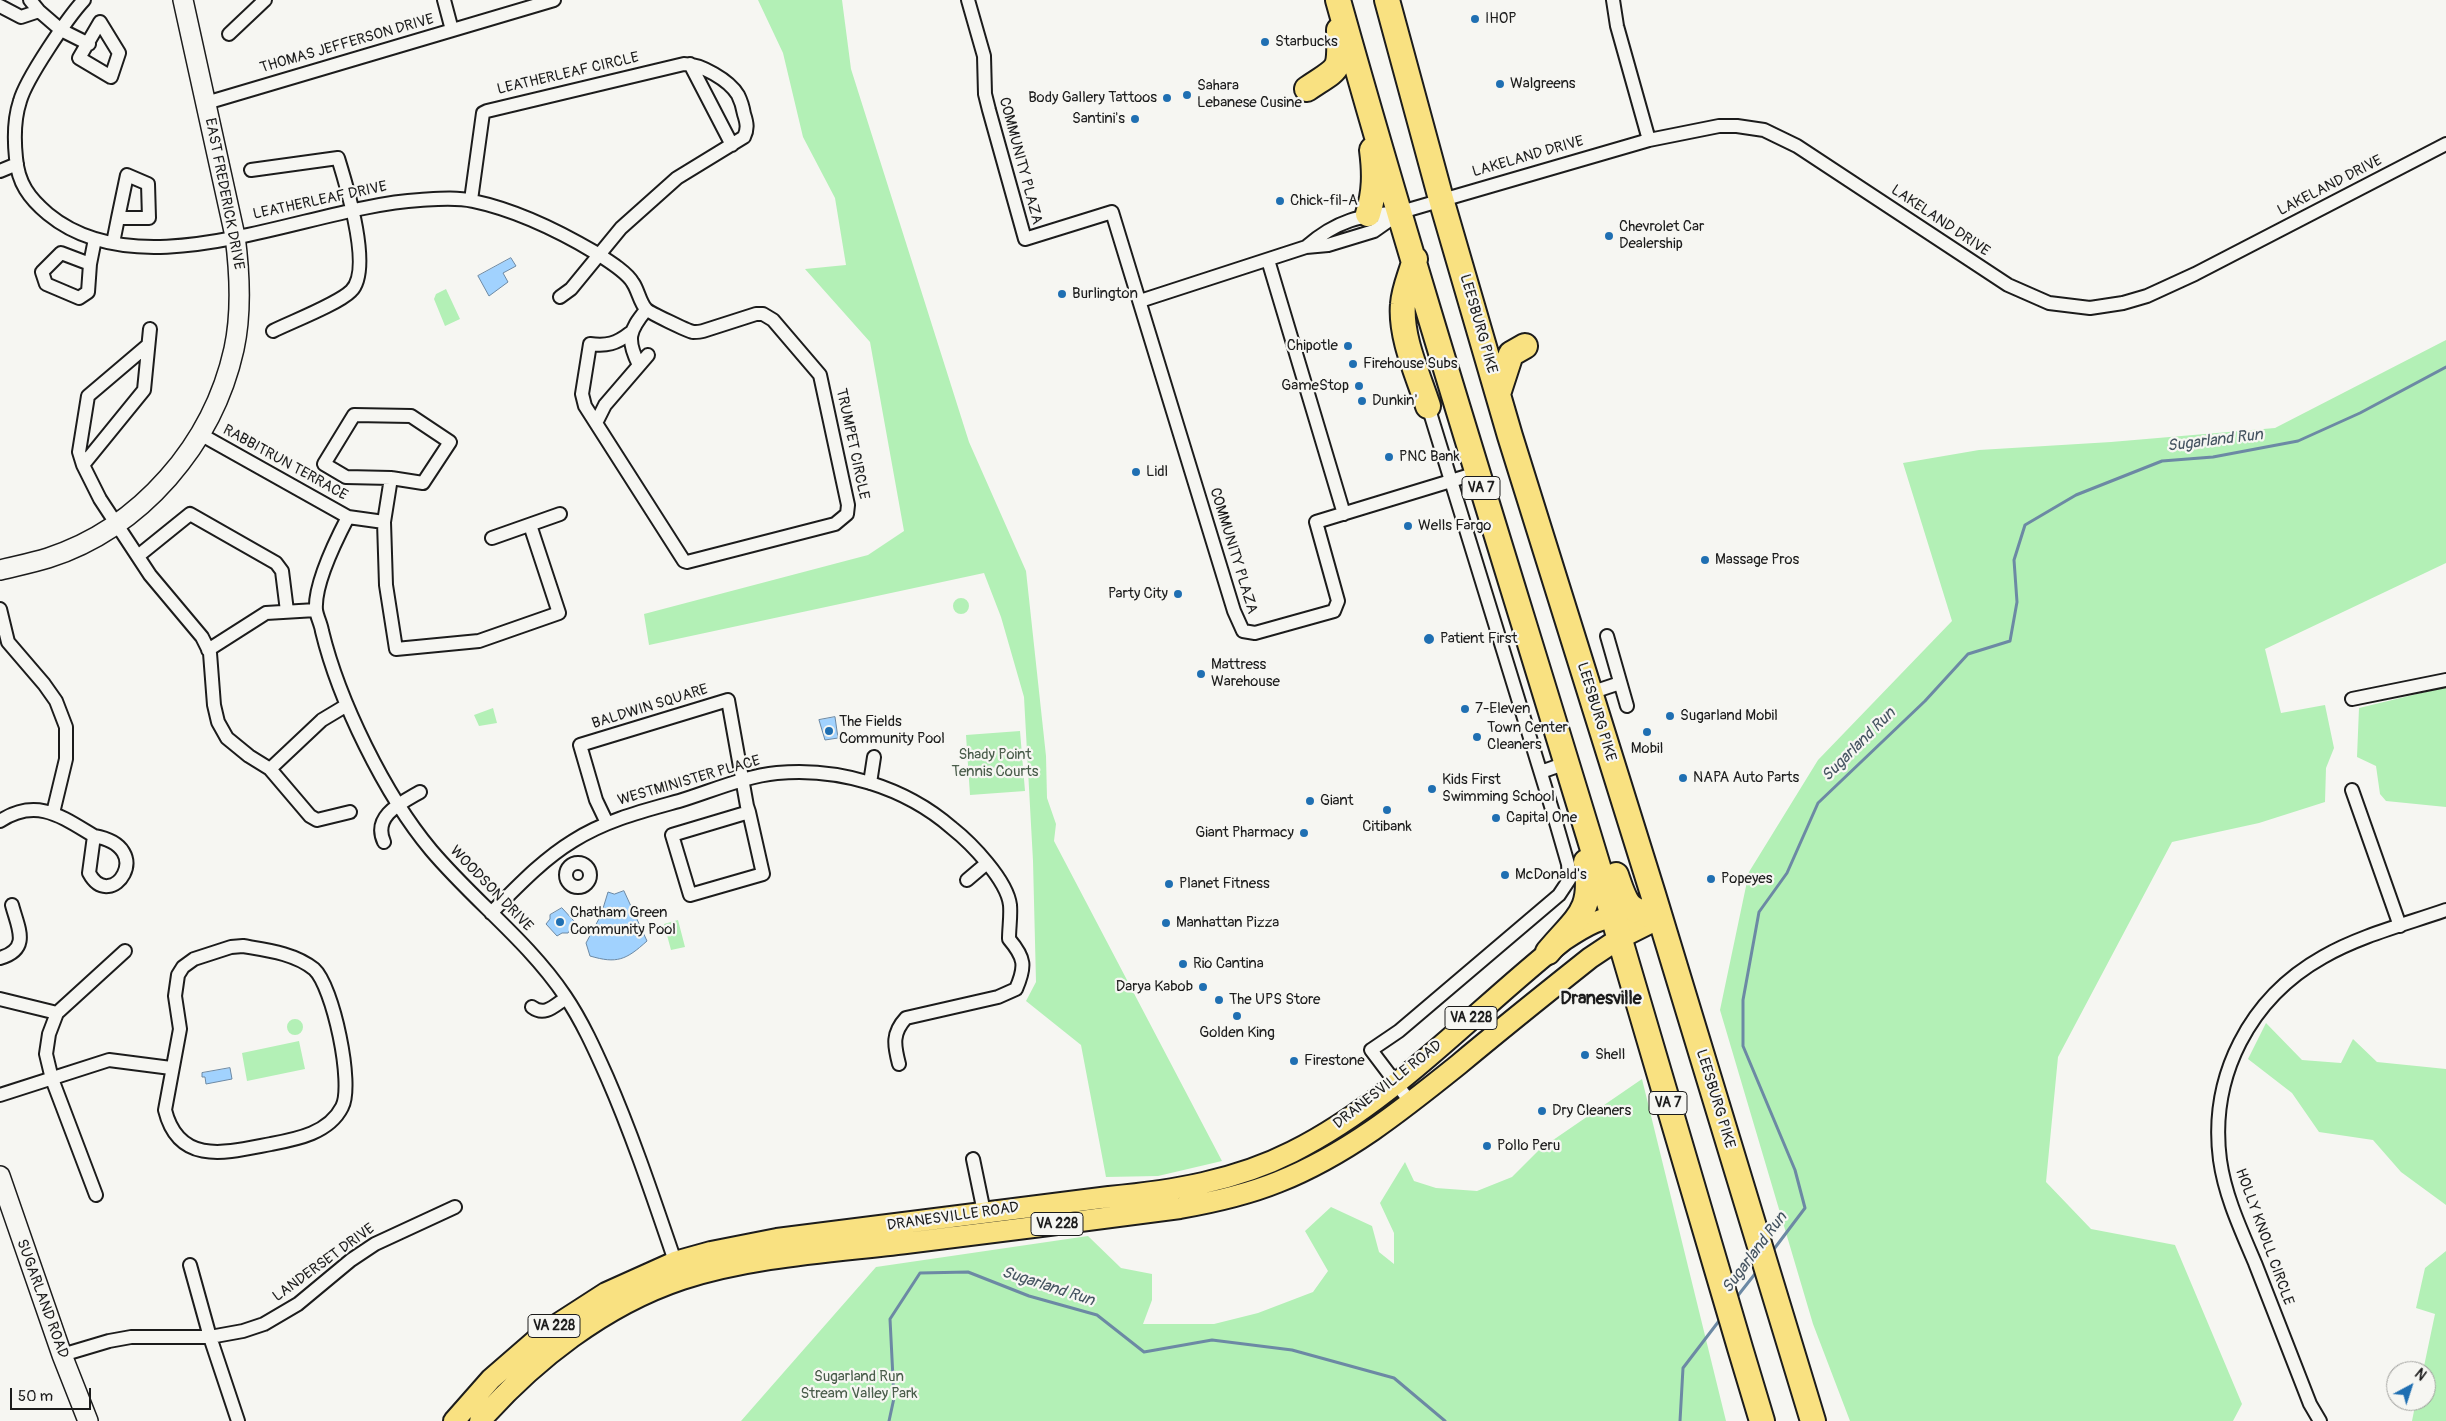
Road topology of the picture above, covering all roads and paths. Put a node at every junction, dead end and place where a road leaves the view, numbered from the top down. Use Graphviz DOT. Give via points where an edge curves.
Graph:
graph roads {
  1 [pos="30,0"];
  2 [pos="84,0"];
  3 [pos="182,0"];
  4 [pos="265,0"];
  5 [pos="444,0"];
  6 [pos="554,0"];
  7 [pos="968,0"];
  8 [pos="1387,0"];
  9 [pos="1401,0"];
  10 [pos="1612,0"];
  11 [pos="1339,3"];
  12 [pos="0,6"];
  13 [pos="39,11"];
  14 [pos="1395,29"];
  15 [pos="61,30"];
  16 [pos="452,30"];
  17 [pos="229,34"];
  18 [pos="89,44"];
  19 [pos="690,64"];
  20 [pos="1307,88"];
  21 [pos="206,103"];
  22 [pos="1368,104"];
  23 [pos="1649,140"];
  24 [pos="2446,144"];
  25 [pos="732,145"];
  26 [pos="17,164"];
  27 [pos="251,170"];
  28 [pos="0,171"];
  29 [pos="1441,199"];
  30 [pos="471,200"];
  31 [pos="351,210"];
  32 [pos="1401,212"];
  33 [pos="1368,214"];
  34 [pos="118,218"];
  35 [pos="235,236"];
  36 [pos="95,239"];
  37 [pos="113,243"];
  38 [pos="1306,248"];
  39 [pos="598,254"];
  40 [pos="1415,259"];
  41 [pos="1268,260"];
  42 [pos="90,264"];
  43 [pos="560,297"];
  44 [pos="1140,301"];
  45 [pos="646,310"];
  46 [pos="150,329"];
  47 [pos="273,331"];
  48 [pos="630,333"];
  49 [pos="148,345"];
  50 [pos="1525,346"];
  51 [pos="648,355"];
  52 [pos="639,365"];
  53 [pos="1498,394"];
  54 [pos="1428,406"];
  55 [pos="596,423"];
  56 [pos="200,434"];
  57 [pos="83,465"];
  58 [pos="1477,473"];
  59 [pos="391,478"];
  60 [pos="1452,481"];
  61 [pos="560,514"];
  62 [pos="1344,514"];
  63 [pos="348,517"];
  64 [pos="384,522"];
  65 [pos="116,524"];
  66 [pos="530,525"];
  67 [pos="492,538"];
  68 [pos="138,556"];
  69 [pos="0,570"];
  70 [pos="1512,585"];
  71 [pos="0,609"];
  72 [pos="316,610"];
  73 [pos="286,611"];
  74 [pos="1607,636"];
  75 [pos="4,644"];
  76 [pos="208,650"];
  77 [pos="2446,680"];
  78 [pos="1620,683"];
  79 [pos="1590,692"];
  80 [pos="2352,699"];
  81 [pos="348,705"];
  82 [pos="1627,706"];
  83 [pos="874,757"];
  84 [pos="1566,763"];
  85 [pos="270,769"];
  86 [pos="1541,772"];
  87 [pos="743,782"];
  88 [pos="870,783"];
  89 [pos="2352,790"];
  90 [pos="420,792"];
  91 [pos="1576,793"];
  92 [pos="398,804"];
  93 [pos="53,812"];
  94 [pos="350,812"];
  95 [pos="749,812"];
  96 [pos="0,821"];
  97 [pos="607,823"];
  98 [pos="94,836"];
  99 [pos="384,842"];
  100 [pos="559,850"];
  101 [pos="987,863"];
  102 [pos="572,864"];
  103 [pos="967,880"];
  104 [pos="12,905"];
  105 [pos="2446,910"];
  106 [pos="491,913"];
  107 [pos="1613,915"];
  108 [pos="1660,918"];
  109 [pos="2400,926"];
  110 [pos="1620,938"];
  111 [pos="125,950"];
  112 [pos="1548,952"];
  113 [pos="0,958"];
  114 [pos="566,998"];
  115 [pos="0,1000"];
  116 [pos="532,1007"];
  117 [pos="58,1013"];
  118 [pos="899,1064"];
  119 [pos="171,1068"];
  120 [pos="52,1079"];
  121 [pos="1395,1084"];
  122 [pos="0,1096"];
  123 [pos="1411,1103"];
  124 [pos="973,1159"];
  125 [pos="0,1176"];
  126 [pos="96,1195"];
  127 [pos="455,1207"];
  128 [pos="984,1212"];
  129 [pos="190,1265"];
  130 [pos="678,1271"];
  131 [pos="1734,1332"];
  132 [pos="210,1337"];
  133 [pos="1791,1350"];
  134 [pos="62,1355"];
  135 [pos="88,1421"];
  136 [pos="238,1421"];
  137 [pos="454,1421"];
  138 [pos="480,1421"];
  139 [pos="1748,1421"];
  140 [pos="1762,1421"];
  141 [pos="1813,1421"];
  142 [pos="1817,1421"];
  143 [pos="2320,1421"];
  1 -- 13 [label="street"];
  2 -- 15 [label="street, LEATHERLEAF DRIVE"];
  3 -- 21 [label="street, EAST FREDERICK DRIVE"];
  4 -- 17 [label="street"];
  5 -- 16 [label="street"];
  6 -- 16 [label="street, THOMAS JEFFERSON DRIVE"];
  7 -- 44 [label="street, COMMUNITY PLAZA" via="984,56 985,94 1025,238 1112,212"];
  8 -- 14 [label="highway, LEESBURG PIKE / VA 7"];
  9 -- 14 [label="highway"];
  10 -- 23 [label="street"];
  11 -- 20 [label="highway" via="1338,65 1328,77"];
  11 -- 22 [label="highway, VA 7"];
  12 -- 13 [label="street" via="21,17"];
  13 -- 15 [label="street"];
  14 -- 29 [label="highway, LEESBURG PIKE / VA 7"];
  15 -- 18 [label="street"];
  15 -- 26 [label="street, LEATHERLEAF DRIVE" via="20,98 15,132"];
  16 -- 21 [label="street, THOMAS JEFFERSON DRIVE"];
  19 -- 25 [label="street"];
  19 -- 25 [label="street" via="728,84 738,96 747,131"];
  19 -- 30 [label="street, LEATHERLEAF CIRCLE" via="674,65 483,113"];
  21 -- 35 [label="street, EAST FREDERICK DRIVE"];
  22 -- 32 [label="highway, VA 7"];
  22 -- 33 [label="highway" via="1375,173 1374,196"];
  23 -- 24 [label="street, LAKELAND DRIVE" via="1728,126 1764,130 1809,154 2008,285 2049,303 2090,308 2147,296"];
  23 -- 29 [label="street, LAKELAND DRIVE"];
  25 -- 39 [label="street" via="677,178 621,228"];
  26 -- 28 [label="street"];
  26 -- 36 [label="street, LEATHERLEAF DRIVE" via="24,188 35,203 71,230"];
  27 -- 31 [label="street" via="338,158"];
  29 -- 32 [label="street, LAKELAND DRIVE"];
  29 -- 53 [label="highway, LEESBURG PIKE / VA 7"];
  30 -- 31 [label="street, LEATHERLEAF DRIVE" via="389,201"];
  30 -- 39 [label="street, LEATHERLEAF DRIVE" via="551,229"];
  31 -- 35 [label="street, LEATHERLEAF DRIVE"];
  31 -- 47 [label="street" via="360,267 352,290"];
  32 -- 33 [label="street"];
  32 -- 38 [label="street" via="1374,231"];
  32 -- 40 [label="highway, VA 7"];
  33 -- 38 [label="street" via="1325,231"];
  34 -- 37 [label="street"];
  35 -- 37 [label="street, LEATHERLEAF DRIVE" via="176,247 152,248"];
  35 -- 56 [label="street, EAST FREDERICK DRIVE" via="240,273 235,342 221,391"];
  36 -- 37 [label="street, LEATHERLEAF DRIVE"];
  36 -- 42 [label="street"];
  38 -- 41 [label="street"];
  39 -- 43 [label="street" via="571,289"];
  39 -- 45 [label="street, LEATHERLEAF DRIVE" via="632,280"];
  40 -- 54 [label="highway" via="1404,297 1403,316"];
  40 -- 58 [label="highway, VA 7"];
  41 -- 44 [label="street"];
  41 -- 62 [label="street"];
  44 -- 62 [label="street, COMMUNITY PLAZA" via="1234,611 1243,631 1255,633 1334,611 1338,601 1316,522"];
  45 -- 48 [label="street, TRUMPET CIRCLE"];
  45 -- 55 [label="street, TRUMPET CIRCLE" via="694,332 756,314 773,320 820,375 848,505 847,514 835,524 684,561"];
  46 -- 49 [label="street"];
  48 -- 52 [label="street" via="631,346"];
  48 -- 55 [label="street, TRUMPET CIRCLE" via="618,343 605,346 590,344 582,394 585,406"];
  49 -- 57 [label="street" via="144,390"];
  49 -- 57 [label="street" via="88,396 79,452"];
  50 -- 53 [label="highway" via="1511,354"];
  51 -- 52 [label="street"];
  52 -- 55 [label="street" via="604,405"];
  53 -- 79 [label="highway, LEESBURG PIKE / VA 7"];
  54 -- 60 [label="street"];
  56 -- 63 [label="street, RABBITRUN TERRACE"];
  56 -- 65 [label="street, EAST FREDERICK DRIVE" via="169,477"];
  57 -- 65 [label="street"];
  58 -- 60 [label="street, COMMUNITY PLAZA"];
  58 -- 70 [label="highway, VA 7"];
  59 -- 59 [label="street, RABBITRUN TERRACE" via="346,476 324,464 354,415 411,416 450,442 423,483"];
  59 -- 64 [label="street"];
  60 -- 62 [label="street, COMMUNITY PLAZA"];
  60 -- 86 [label="street"];
  61 -- 66 [label="street"];
  63 -- 64 [label="street, RABBITRUN TERRACE"];
  63 -- 72 [label="street, WOODSON DRIVE" via="322,574"];
  64 -- 66 [label="street" via="386,585 396,649 479,641 559,614"];
  65 -- 68 [label="street"];
  65 -- 69 [label="street, EAST FREDERICK DRIVE" via="48,558"];
  66 -- 67 [label="street"];
  68 -- 73 [label="street" via="190,514 276,563 282,571"];
  68 -- 76 [label="street" via="202,637"];
  70 -- 84 [label="highway, VA 7"];
  70 -- 108 [label="highway" via="1545,658 1625,902 1638,912"];
  71 -- 75 [label="street"];
  72 -- 73 [label="street"];
  72 -- 81 [label="street, WOODSON DRIVE" via="331,664"];
  73 -- 76 [label="street" via="266,613"];
  74 -- 78 [label="street"];
  75 -- 93 [label="street" via="48,690 66,727 66,759"];
  76 -- 85 [label="street" via="218,722 227,738"];
  77 -- 80 [label="street"];
  78 -- 79 [label="street"];
  78 -- 82 [label="street"];
  79 -- 108 [label="highway, LEESBURG PIKE / VA 7"];
  81 -- 85 [label="street" via="322,720"];
  81 -- 92 [label="street, WOODSON DRIVE"];
  83 -- 88 [label="street"];
  84 -- 86 [label="street"];
  84 -- 91 [label="highway, VA 7"];
  85 -- 94 [label="street" via="317,820"];
  86 -- 121 [label="street" via="1568,864 1569,880 1559,895 1412,1020 1371,1050"];
  87 -- 88 [label="street, WESTMINISTER PLACE" via="794,772 846,777"];
  87 -- 95 [label="street"];
  87 -- 97 [label="street, WESTMINISTER PLACE"];
  87 -- 97 [label="street, BALDWIN SQUARE" via="728,700 580,745 596,800"];
  88 -- 101 [label="street, WESTMINISTER PLACE" via="905,796 944,821"];
  89 -- 109 [label="street"];
  90 -- 92 [label="street"];
  91 -- 107 [label="highway, VA 7"];
  91 -- 112 [label="highway" via="1589,879 1588,897 1582,913"];
  92 -- 99 [label="street" via="380,824"];
  92 -- 106 [label="street, WOODSON DRIVE" via="432,851"];
  93 -- 96 [label="street" via="22,811"];
  93 -- 98 [label="street"];
  95 -- 95 [label="street" via="763,874 690,895 672,835"];
  97 -- 100 [label="street, WESTMINISTER PLACE"];
  100 -- 102 [label="street"];
  100 -- 106 [label="street, WESTMINISTER PLACE"];
  101 -- 103 [label="street"];
  101 -- 118 [label="street, WESTMINISTER PLACE" via="1010,904 1009,939 1021,953 1023,972 1016,989 998,997 906,1018 894,1038"];
  104 -- 113 [label="street" via="20,944 13,953"];
  105 -- 109 [label="street, HOLLY KNOLL CIRCLE"];
  106 -- 114 [label="street, WOODSON DRIVE" via="538,961"];
  107 -- 108 [label="main road, DRANESVILLE ROAD / VA 228"];
  107 -- 110 [label="highway, VA 7"];
  107 -- 112 [label="main road, DRANESVILLE ROAD / VA 228" via="1586,926"];
  108 -- 110 [label="main road, DRANESVILLE ROAD / VA 228"];
  108 -- 133 [label="highway, LEESBURG PIKE / VA 7"];
  109 -- 143 [label="street, HOLLY KNOLL CIRCLE" via="2324,956 2279,989 2248,1026 2235,1050 2222,1089 2218,1136 2224,1182 2310,1404"];
  110 -- 123 [label="main road, DRANESVILLE ROAD / VA 228" via="1590,958"];
  110 -- 131 [label="highway, VA 7"];
  111 -- 117 [label="street"];
  112 -- 121 [label="main road, DRANESVILLE ROAD / VA 228"];
  114 -- 116 [label="street" via="544,1011"];
  114 -- 130 [label="street, WOODSON DRIVE" via="600,1062 634,1141"];
  115 -- 117 [label="street"];
  117 -- 120 [label="street" via="49,1034 46,1054"];
  119 -- 119 [label="street" via="180,1029 175,984 183,967 194,959 231,947 264,949 299,960 315,970 320,978 334,1013 345,1072 345,1098 337,1115 304,1137 217,1154 182,1141 168,1123 165,1110"];
  119 -- 120 [label="street" via="109,1060"];
  120 -- 122 [label="street"];
  120 -- 126 [label="street"];
  121 -- 123 [label="street"];
  121 -- 128 [label="main road, DRANESVILLE ROAD / VA 228" via="1338,1126 1292,1153 1242,1173 1158,1193"];
  123 -- 130 [label="main road, DRANESVILLE ROAD / VA 228" via="1350,1146 1316,1165 1240,1196 1180,1208"];
  124 -- 128 [label="street"];
  125 -- 134 [label="street, SUGARLAND ROAD"];
  127 -- 132 [label="street, LANDERSET DRIVE" via="375,1244 280,1316 243,1331"];
  128 -- 130 [label="main road, DRANESVILLE ROAD / VA 228" via="777,1239 711,1252"];
  129 -- 132 [label="street"];
  130 -- 137 [label="main road, DRANESVILLE ROAD / VA 228" via="606,1293 544,1333 491,1379"];
  130 -- 138 [label="main road, DRANESVILLE ROAD / VA 228" via="563,1344 518,1381"];
  131 -- 139 [label="highway"];
  131 -- 140 [label="highway, VA 7"];
  132 -- 134 [label="street, LANDERSET DRIVE" via="130,1337"];
  132 -- 136 [label="street"];
  133 -- 141 [label="highway, LEESBURG PIKE / VA 7"];
  133 -- 142 [label="highway"];
  134 -- 135 [label="street, SUGARLAND ROAD"];
}
